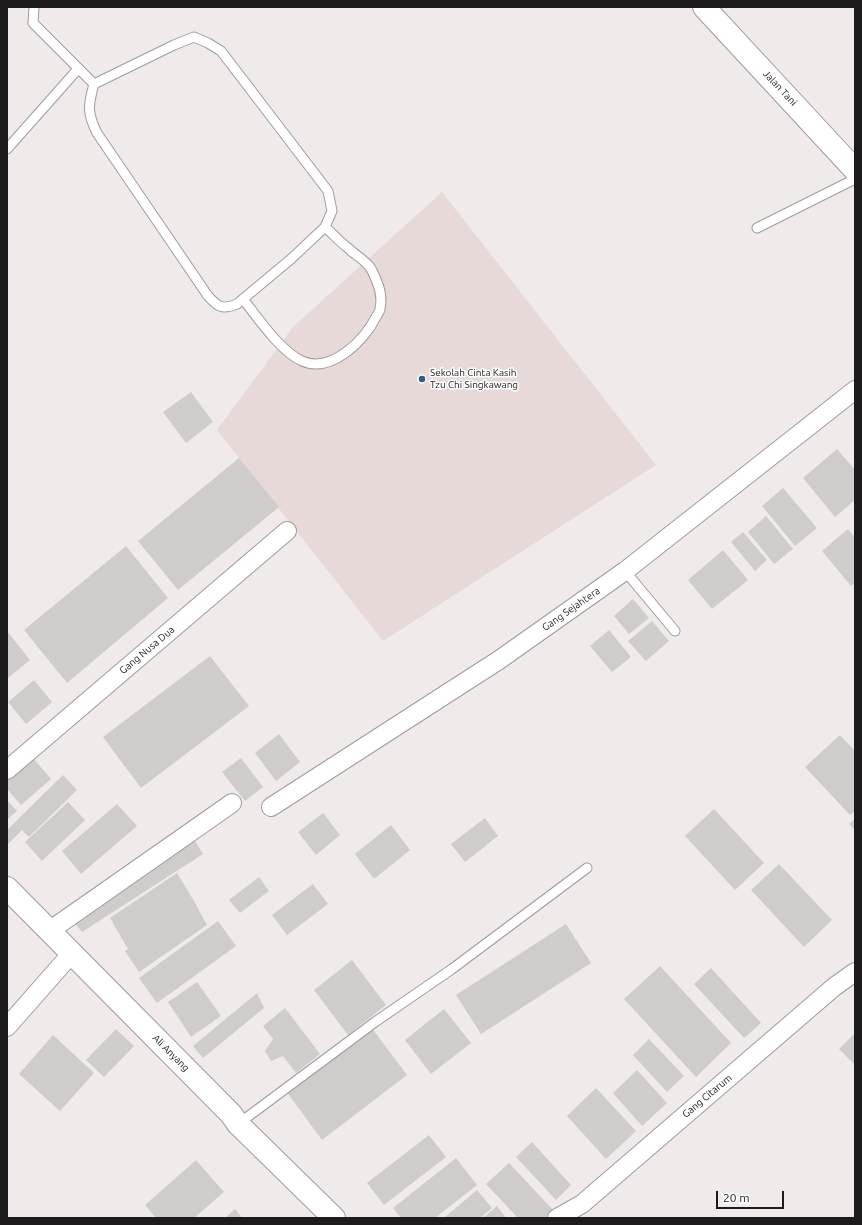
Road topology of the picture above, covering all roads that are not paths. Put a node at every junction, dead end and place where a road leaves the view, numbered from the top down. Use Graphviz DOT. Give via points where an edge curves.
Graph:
graph roads {
  1 [pos="34,7"];
  2 [pos="704,7"];
  3 [pos="78,69"];
  4 [pos="94,84"];
  5 [pos="7,149"];
  6 [pos="855,170"];
  7 [pos="855,179"];
  8 [pos="325,227"];
  9 [pos="757,228"];
  10 [pos="243,299"];
  11 [pos="855,390"];
  12 [pos="288,531"];
  13 [pos="625,571"];
  14 [pos="675,632"];
  15 [pos="7,770"];
  16 [pos="232,803"];
  17 [pos="271,807"];
  18 [pos="587,868"];
  19 [pos="7,888"];
  20 [pos="49,930"];
  21 [pos="72,953"];
  22 [pos="855,972"];
  23 [pos="7,1027"];
  24 [pos="238,1124"];
  25 [pos="334,1218"];
  26 [pos="557,1218"];
  1 -- 3 [label="lane" via="33,23"];
  2 -- 6 [label="main road, Jalan Tani"];
  3 -- 4 [label="lane"];
  3 -- 5 [label="lane"];
  4 -- 8 [label="lane" via="194,37 221,51 328,191 332,211"];
  4 -- 10 [label="lane" via="89,109 90,119 97,133 208,296 217,306 229,308"];
  7 -- 9 [label="lane"];
  8 -- 10 [label="lane"];
  8 -- 10 [label="lane" via="369,266 377,282 381,297 380,308 362,339 347,352 332,360 317,364 302,361 287,351"];
  11 -- 13 [label="street, Gang Sejahtera"];
  12 -- 15 [label="street, Gang Nusa Dua"];
  13 -- 14 [label="lane"];
  13 -- 17 [label="street, Gang Sejahtera" via="499,660"];
  16 -- 20 [label="street"];
  18 -- 24 [label="lane"];
  19 -- 20 [label="main road, Ali Anyang"];
  20 -- 21 [label="main road, Ali Anyang"];
  21 -- 23 [label="street"];
  21 -- 24 [label="main road, Ali Anyang"];
  22 -- 26 [label="street, Gang Citarum" via="834,987 582,1204"];
  24 -- 25 [label="main road, Ali Anyang"];
}
